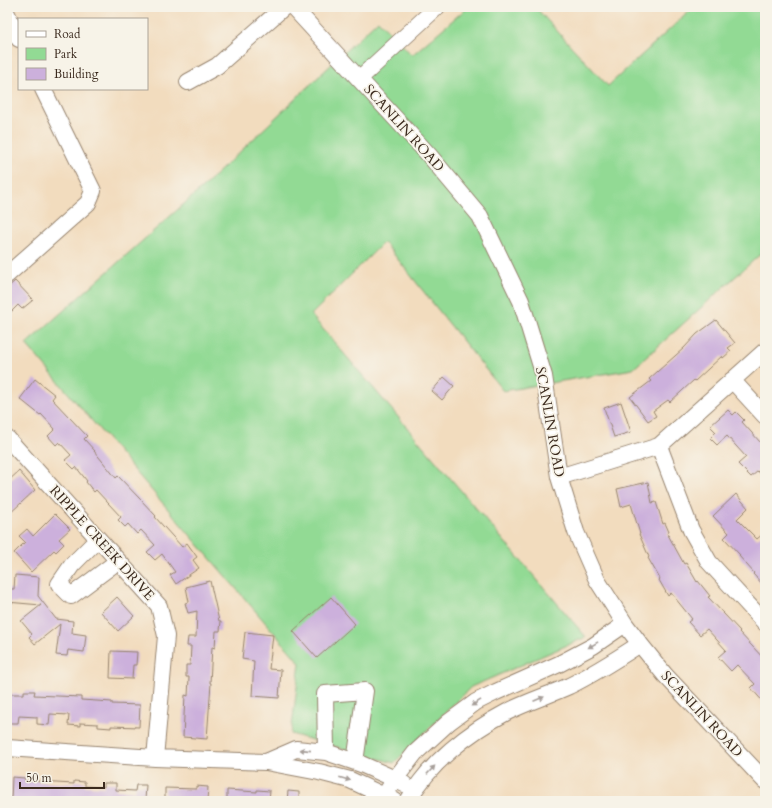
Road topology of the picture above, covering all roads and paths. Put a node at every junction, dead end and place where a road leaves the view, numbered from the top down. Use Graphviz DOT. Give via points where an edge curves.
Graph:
graph roads {
  1 [pos="284,7"];
  2 [pos="293,7"];
  3 [pos="437,7"];
  4 [pos="7,14"];
  5 [pos="18,37"];
  6 [pos="359,79"];
  7 [pos="188,82"];
  8 [pos="44,90"];
  9 [pos="7,275"];
  10 [pos="765,351"];
  11 [pos="732,380"];
  12 [pos="765,416"];
  13 [pos="7,440"];
  14 [pos="659,446"];
  15 [pos="558,477"];
  16 [pos="98,539"];
  17 [pos="118,561"];
  18 [pos="765,623"];
  19 [pos="625,624"];
  20 [pos="640,644"];
  21 [pos="7,748"];
  22 [pos="326,752"];
  23 [pos="155,758"];
  24 [pos="266,762"];
  25 [pos="355,762"];
  26 [pos="395,779"];
  27 [pos="765,781"];
  28 [pos="411,796"];
  29 [pos="386,799"];
  1 -- 7 [label="street" via="217,66"];
  2 -- 6 [label="street, SCANLIN ROAD"];
  3 -- 6 [label="street"];
  4 -- 5 [label="street"];
  6 -- 15 [label="street, SCANLIN ROAD" via="429,155 480,216 521,301 544,376"];
  8 -- 9 [label="street" via="93,191 88,203"];
  10 -- 11 [label="street"];
  11 -- 12 [label="street"];
  11 -- 14 [label="street"];
  13 -- 16 [label="street, RIPPLE CREEK DRIVE"];
  14 -- 15 [label="street"];
  14 -- 18 [label="street" via="691,530 709,562"];
  15 -- 19 [label="street, SCANLIN ROAD" via="576,532 597,580"];
  16 -- 17 [label="street, RIPPLE CREEK DRIVE"];
  16 -- 17 [label="street" via="72,565 59,584 71,596"];
  17 -- 23 [label="street, RIPPLE CREEK DRIVE" via="160,606 166,636"];
  19 -- 20 [label="street, SCANLIN ROAD"];
  19 -- 26 [label="street, one-way" via="593,646 559,664 476,702 415,753"];
  20 -- 27 [label="street, SCANLIN ROAD" via="665,675"];
  28 -- 20 [label="street, one-way" via="432,768 457,745 485,725 508,712 570,686"];
  21 -- 23 [label="street"];
  22 -- 24 [label="street, one-way" via="296,749"];
  22 -- 25 [label="street"];
  22 -- 25 [label="street" via="324,694 365,690"];
  23 -- 24 [label="street"];
  24 -- 29 [label="street, one-way" via="350,780"];
  25 -- 26 [label="street"];
  26 -- 28 [label="street"];
  26 -- 29 [label="street"];
}
